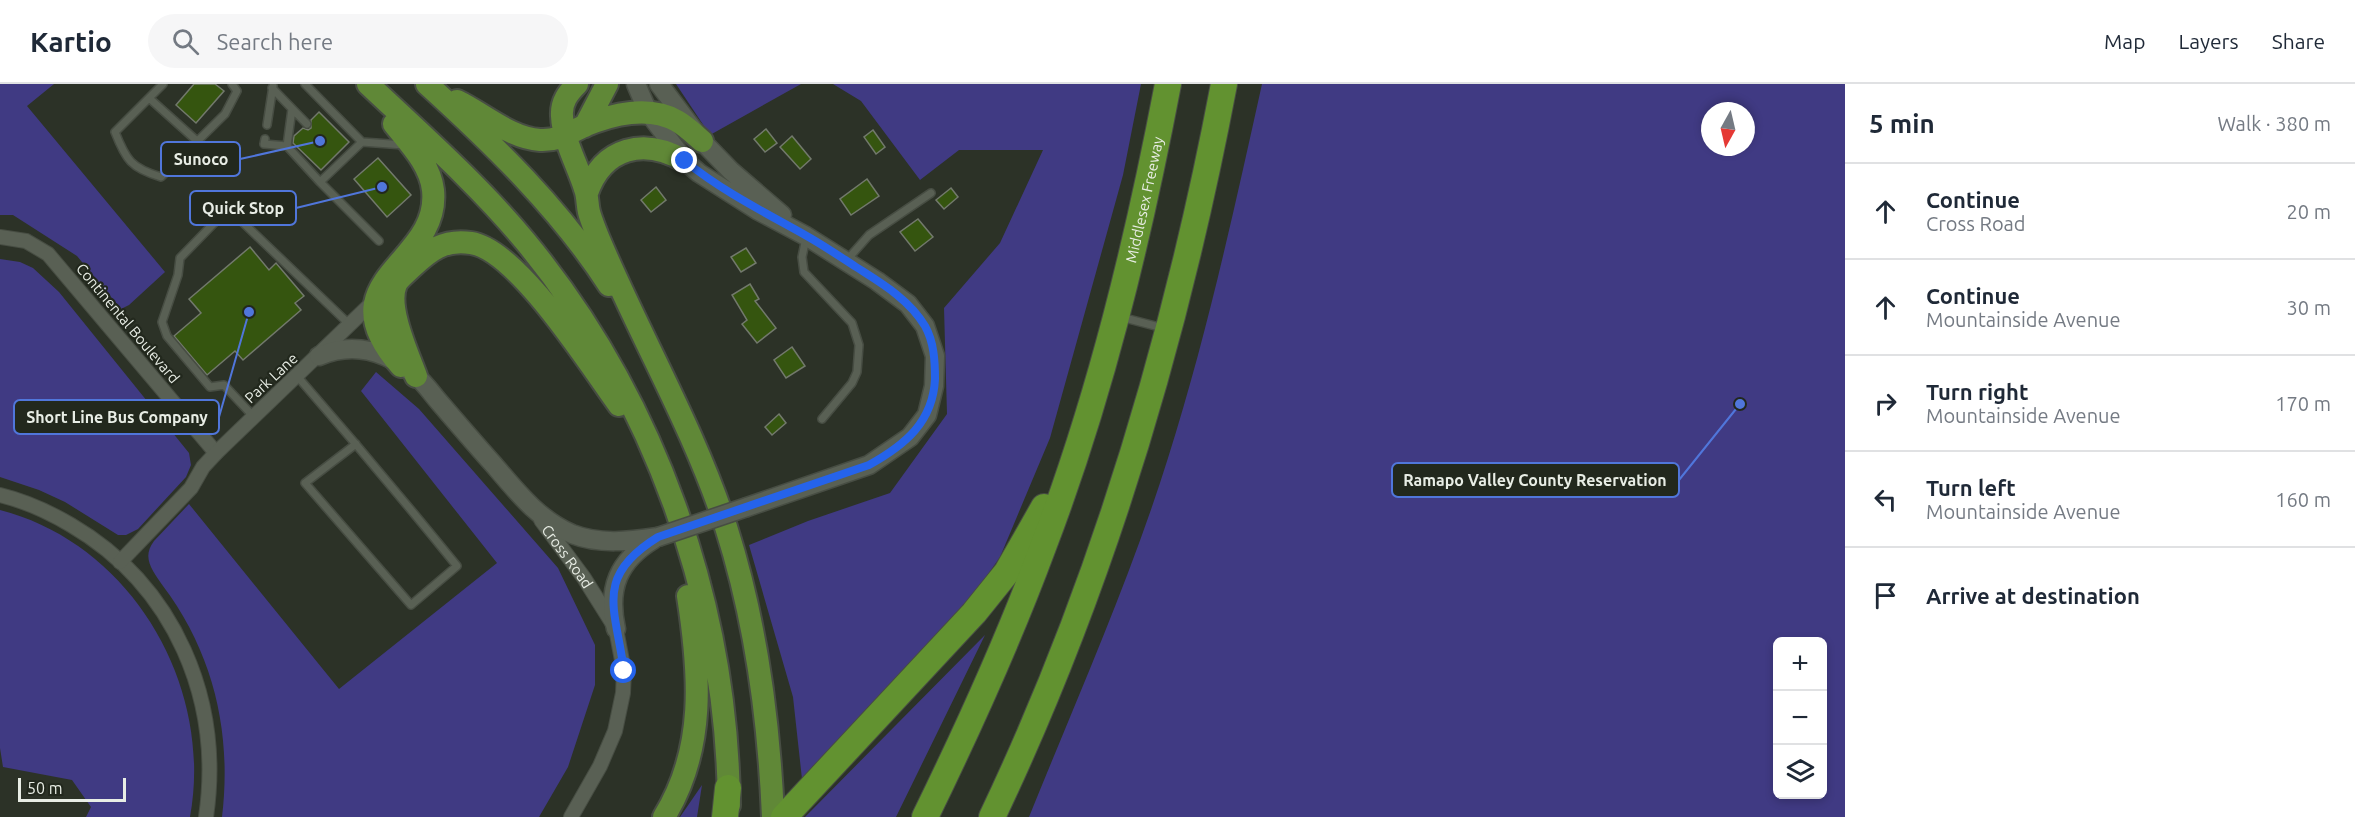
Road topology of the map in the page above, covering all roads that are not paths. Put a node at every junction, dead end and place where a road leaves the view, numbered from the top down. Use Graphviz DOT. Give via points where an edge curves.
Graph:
graph roads {
  1 [pos="163,84"];
  2 [pos="232,84"];
  3 [pos="305,84"];
  4 [pos="362,84"];
  5 [pos="368,84"];
  6 [pos="577,84"];
  7 [pos="607,84"];
  8 [pos="636,84"];
  9 [pos="659,84"];
  10 [pos="1168,84"];
  11 [pos="1224,84"];
  12 [pos="273,86"];
  13 [pos="430,87"];
  14 [pos="149,98"];
  15 [pos="292,109"];
  16 [pos="648,112"];
  17 [pos="307,124"];
  18 [pos="267,125"];
  19 [pos="576,131"];
  20 [pos="265,140"];
  21 [pos="197,141"];
  22 [pos="702,141"];
  23 [pos="362,142"];
  24 [pos="286,146"];
  25 [pos="412,146"];
  26 [pos="685,161"];
  27 [pos="320,182"];
  28 [pos="586,193"];
  29 [pos="931,194"];
  30 [pos="806,236"];
  31 [pos="0,237"];
  32 [pos="379,241"];
  33 [pos="846,261"];
  34 [pos="397,282"];
  35 [pos="375,300"];
  36 [pos="1116,316"];
  37 [pos="350,325"];
  38 [pos="1170,330"];
  39 [pos="652,354"];
  40 [pos="319,356"];
  41 [pos="409,371"];
  42 [pos="297,376"];
  43 [pos="254,417"];
  44 [pos="822,418"];
  45 [pos="356,444"];
  46 [pos="216,453"];
  47 [pos="655,455"];
  48 [pos="1,496"];
  49 [pos="670,497"];
  50 [pos="528,504"];
  51 [pos="658,537"];
  52 [pos="120,562"];
  53 [pos="616,629"];
  54 [pos="728,788"];
  55 [pos="206,817"];
  56 [pos="571,817"];
  57 [pos="664,817"];
  58 [pos="727,817"];
  59 [pos="773,817"];
  60 [pos="784,817"];
  61 [pos="926,817"];
  62 [pos="992,817"];
  1 -- 14 [label="lane"];
  2 -- 21 [label="lane" via="237,91 225,114"];
  3 -- 23 [label="lane"];
  4 -- 25 [label="highway"];
  5 -- 47 [label="highway" via="474,184 549,272 600,348"];
  6 -- 19 [label="highway" via="567,95 562,116"];
  7 -- 19 [label="highway"];
  8 -- 16 [label="street"];
  9 -- 22 [label="street"];
  10 -- 36 [label="highway, Middlesex Freeway"];
  11 -- 38 [label="highway"];
  12 -- 15 [label="lane"];
  12 -- 18 [label="lane"];
  13 -- 19 [label="highway" via="524,137 552,140"];
  13 -- 39 [label="highway" via="503,155 557,216 606,280"];
  14 -- 21 [label="lane"];
  14 -- 21 [label="lane" via="115,132 128,161 143,172 161,177"];
  15 -- 17 [label="lane"];
  15 -- 24 [label="lane"];
  16 -- 19 [label="highway" via="633,112"];
  16 -- 22 [label="highway" via="680,122"];
  16 -- 26 [label="street"];
  19 -- 28 [label="highway"];
  20 -- 24 [label="lane" via="264,144"];
  22 -- 30 [label="street"];
  23 -- 25 [label="lane"];
  23 -- 27 [label="lane" via="339,158"];
  24 -- 27 [label="lane"];
  25 -- 35 [label="highway" via="428,171 433,211 424,233 390,273"];
  26 -- 28 [label="highway" via="660,149 631,149 602,166"];
  26 -- 30 [label="street" via="757,210"];
  27 -- 32 [label="lane"];
  28 -- 39 [label="highway" via="597,236"];
  29 -- 33 [label="lane" via="869,235"];
  30 -- 33 [label="street"];
  30 -- 44 [label="lane" via="804,272 852,323 859,345 852,383"];
  31 -- 46 [label="street, Continental Boulevard" via="26,241 48,254"];
  33 -- 51 [label="street, bridge" via="908,304 925,326 935,356 934,386 927,415 910,437 869,465"];
  34 -- 35 [label="highway"];
  34 -- 41 [label="highway" via="394,299"];
  34 -- 47 [label="highway" via="430,249 445,244 473,243 498,256 560,324"];
  35 -- 37 [label="street, Park Lane"];
  35 -- 41 [label="highway" via="379,336 385,348"];
  36 -- 38 [label="lane"];
  36 -- 60 [label="highway" via="1046,502 1007,572 955,634"];
  36 -- 61 [label="highway" via="1044,546 983,694"];
  37 -- 40 [label="street, Park Lane"];
  37 -- 43 [label="lane" via="235,215 219,218 180,258 162,322 167,336 210,387 224,386"];
  38 -- 62 [label="highway" via="1095,568"];
  39 -- 59 [label="highway" via="693,438 739,573 764,702"];
  40 -- 41 [label="street" via="349,347 371,350"];
  40 -- 42 [label="street, Park Lane"];
  41 -- 50 [label="street, Cross Road"];
  42 -- 43 [label="street, Park Lane"];
  42 -- 45 [label="lane"];
  43 -- 46 [label="street, Park Lane"];
  45 -- 45 [label="lane" via="457,566 411,605 305,483"];
  46 -- 52 [label="street, Park Lane" via="190,488"];
  47 -- 49 [label="highway"];
  48 -- 52 [label="street" via="58,517"];
  49 -- 54 [label="highway" via="686,539 708,622 723,707"];
  49 -- 57 [label="highway" via="693,626 697,711 687,771"];
  50 -- 51 [label="street" via="558,527 582,537 621,542"];
  50 -- 53 [label="street, Cross Road" via="573,561"];
  51 -- 53 [label="street" via="629,559 620,572 612,601"];
  52 -- 55 [label="street" via="157,603 193,671 210,745"];
  53 -- 56 [label="street, Cross Road" via="624,671 620,712 608,749"];
  54 -- 58 [label="highway"];
}
